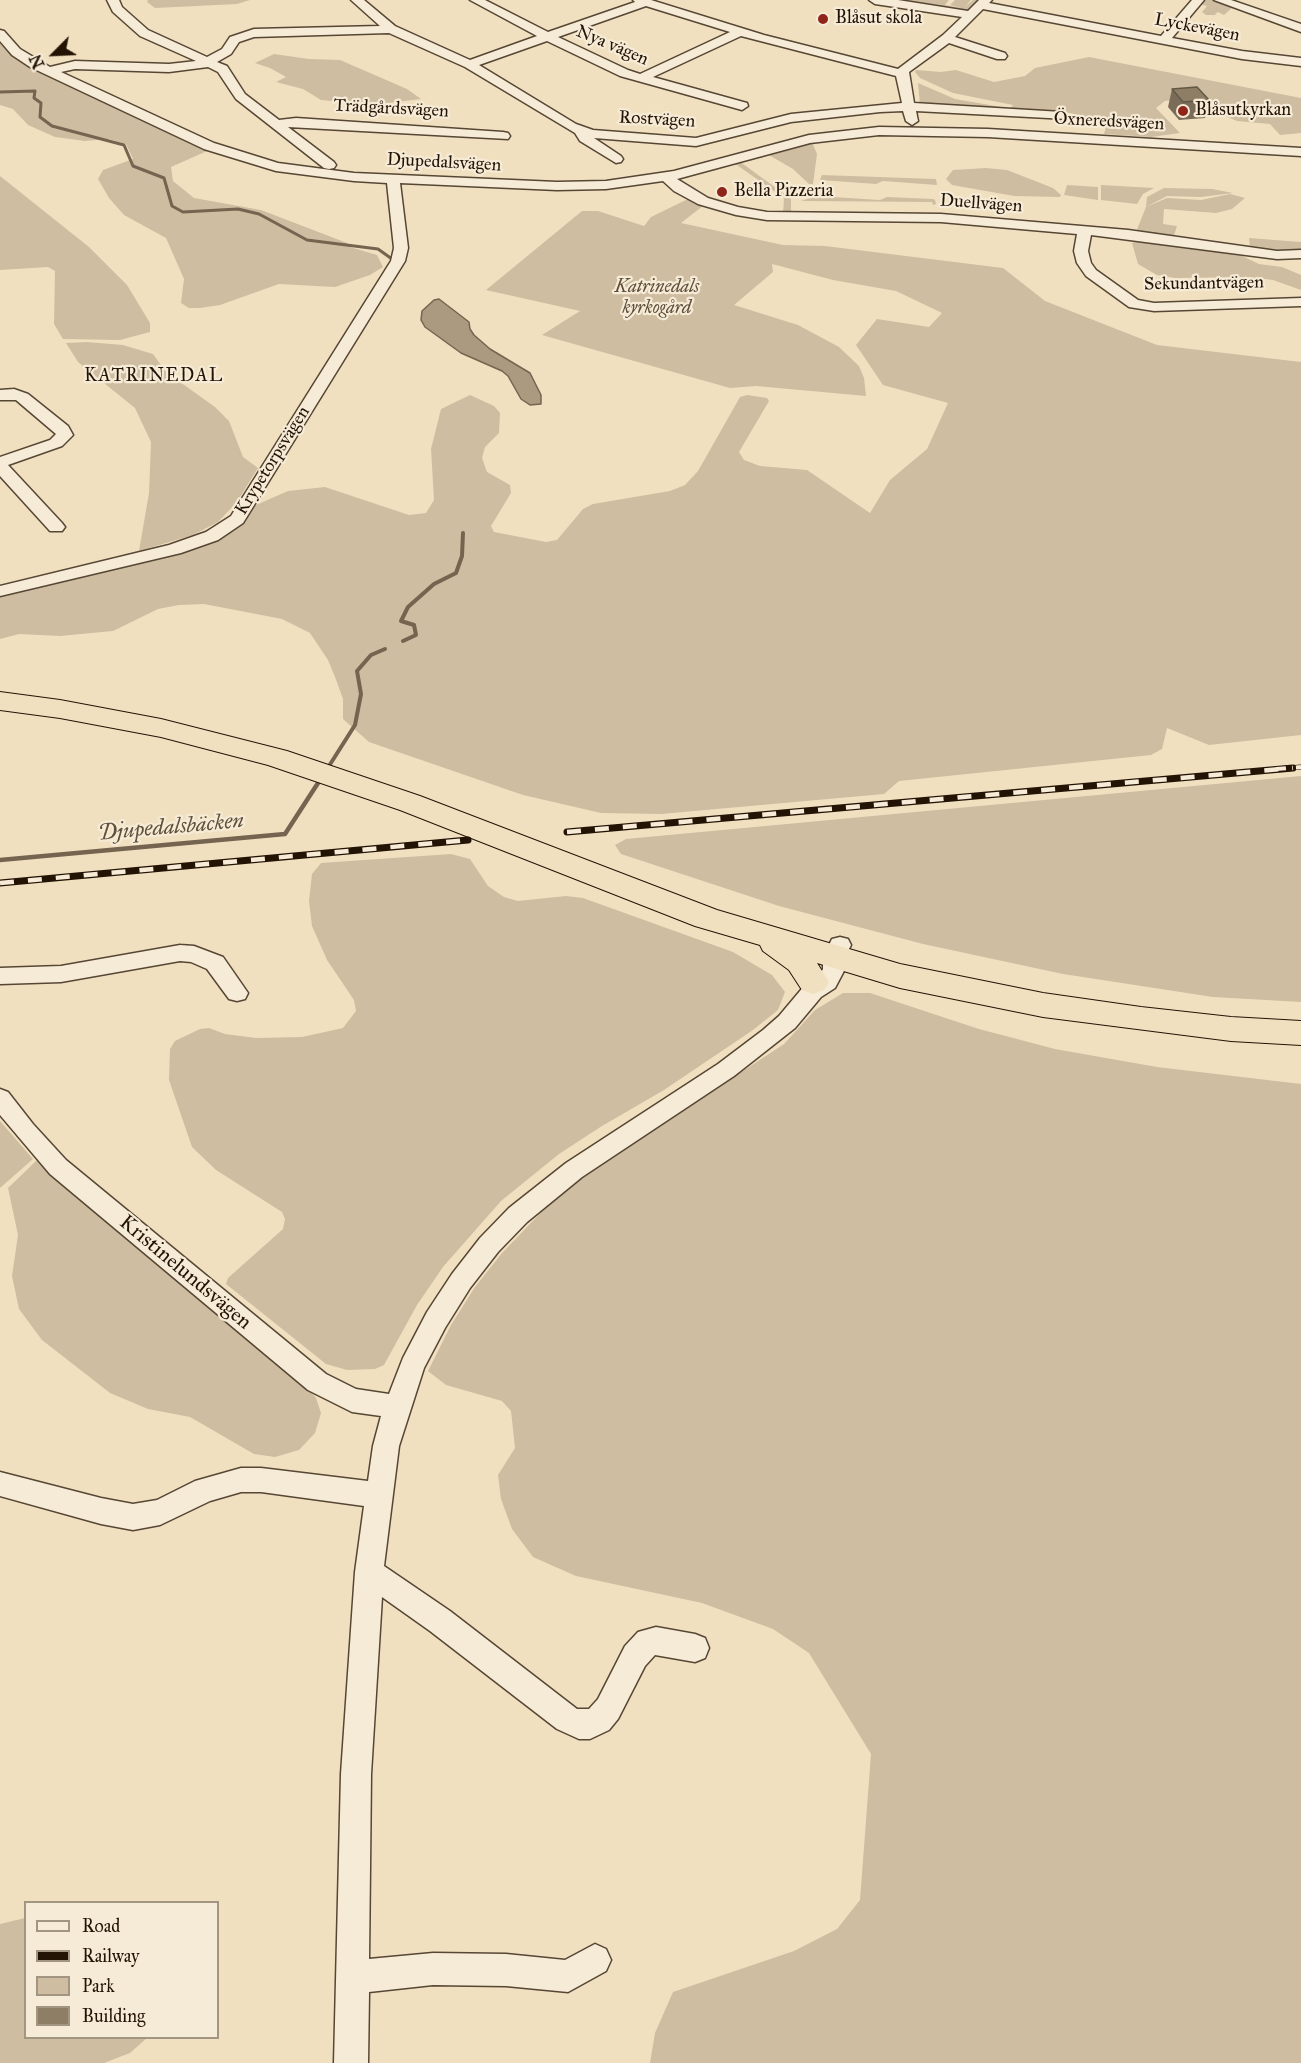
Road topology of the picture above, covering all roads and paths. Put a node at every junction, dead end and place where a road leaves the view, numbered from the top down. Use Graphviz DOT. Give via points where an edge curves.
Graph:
graph roads {
  1 [pos="113,0"];
  2 [pos="357,0"];
  3 [pos="476,0"];
  4 [pos="875,0"];
  5 [pos="1197,0"];
  6 [pos="1220,0"];
  7 [pos="642,1"];
  8 [pos="696,2"];
  9 [pos="895,2"];
  10 [pos="983,3"];
  11 [pos="680,13"];
  12 [pos="971,15"];
  13 [pos="1301,28"];
  14 [pos="391,29"];
  15 [pos="740,32"];
  16 [pos="0,34"];
  17 [pos="549,37"];
  18 [pos="947,38"];
  19 [pos="1164,40"];
  20 [pos="1001,57"];
  21 [pos="209,62"];
  22 [pos="1301,62"];
  23 [pos="469,64"];
  24 [pos="48,71"];
  25 [pos="903,74"];
  26 [pos="641,78"];
  27 [pos="741,106"];
  28 [pos="909,107"];
  29 [pos="1062,116"];
  30 [pos="276,124"];
  31 [pos="914,130"];
  32 [pos="580,132"];
  33 [pos="503,136"];
  34 [pos="1301,153"];
  35 [pos="616,159"];
  36 [pos="329,165"];
  37 [pos="667,177"];
  38 [pos="394,179"];
  39 [pos="1085,230"];
  40 [pos="1301,254"];
  41 [pos="1301,302"];
  42 [pos="0,395"];
  43 [pos="0,464"];
  44 [pos="56,527"];
  45 [pos="3,587"];
  46 [pos="0,693"];
  47 [pos="0,701"];
  48 [pos="765,936"];
  49 [pos="837,951"];
  50 [pos="0,976"];
  51 [pos="813,987"];
  52 [pos="237,993"];
  53 [pos="1301,1022"];
  54 [pos="1301,1033"];
  55 [pos="0,1098"];
  56 [pos="397,1407"];
  57 [pos="0,1484"];
  58 [pos="380,1495"];
  59 [pos="369,1572"];
  60 [pos="695,1648"];
  61 [pos="596,1960"];
  62 [pos="352,1977"];
  63 [pos="351,2063"];
  1 -- 21 [label="street" via="117,9 144,33"];
  2 -- 14 [label="street, Rostvägen"];
  3 -- 17 [label="street, Nya vägen"];
  4 -- 9 [label="street"];
  5 -- 19 [label="street"];
  6 -- 13 [label="street"];
  7 -- 11 [label="street"];
  7 -- 17 [label="street"];
  8 -- 11 [label="street"];
  9 -- 12 [label="street"];
  10 -- 12 [label="street"];
  10 -- 19 [label="street, Lyckevägen"];
  11 -- 15 [label="street"];
  12 -- 18 [label="street"];
  14 -- 21 [label="street" via="254,33 234,40 227,51"];
  14 -- 23 [label="street, Rostvägen"];
  15 -- 25 [label="street"];
  15 -- 26 [label="street"];
  16 -- 24 [label="street, Djupedalsvägen" via="16,52"];
  17 -- 23 [label="street"];
  17 -- 26 [label="street, Nya vägen"];
  18 -- 20 [label="street"];
  18 -- 25 [label="street"];
  19 -- 22 [label="street, Lyckevägen"];
  21 -- 24 [label="street" via="169,68 75,65"];
  21 -- 30 [label="street" via="226,73 240,96"];
  23 -- 32 [label="street, Rostvägen"];
  24 -- 38 [label="street, Djupedalsvägen" via="242,159 307,172"];
  25 -- 28 [label="street"];
  26 -- 27 [label="street, Nya vägen"];
  28 -- 29 [label="street, Rostvägen"];
  28 -- 31 [label="street"];
  28 -- 32 [label="street, Rostvägen" via="807,116 689,143"];
  30 -- 33 [label="street, Trädgårdsvägen" via="396,127"];
  30 -- 36 [label="street"];
  31 -- 34 [label="street, Öxneredsvägen" via="1254,147"];
  31 -- 37 [label="street, Djupedalsvägen" via="819,137"];
  32 -- 35 [label="street"];
  37 -- 38 [label="street, Djupedalsvägen" via="580,186"];
  37 -- 39 [label="street, Duellvägen" via="703,201 767,216 931,218"];
  38 -- 45 [label="street, Krypetorpsvägen" via="401,248 398,261 237,519 212,536 175,549"];
  39 -- 40 [label="street, Duellvägen" via="1277,255"];
  39 -- 41 [label="street, Sekundantvägen" via="1081,251 1084,263 1091,273 1134,304 1154,307"];
  42 -- 43 [label="street" via="22,397 65,435 56,443"];
  43 -- 44 [label="street"];
  46 -- 49 [label="highway" via="166,720 330,765"];
  47 -- 48 [label="highway" via="161,728 277,758 410,802 680,908"];
  48 -- 49 [label="highway"];
  48 -- 51 [label="highway" via="800,962"];
  49 -- 51 [label="street" via="827,982"];
  49 -- 53 [label="highway" via="1140,1007"];
  49 -- 54 [label="highway" via="932,983 1043,1005 1163,1022"];
  50 -- 52 [label="street" via="61,975 161,956 194,954 215,963"];
  51 -- 56 [label="street" via="787,1022 753,1050 574,1170 518,1215 489,1245 436,1320 412,1366"];
  55 -- 56 [label="street, Kristinelundsvägen" via="58,1167 317,1382 352,1400"];
  56 -- 58 [label="street" via="386,1446"];
  57 -- 58 [label="street" via="133,1516 160,1512 205,1490 241,1480"];
  58 -- 59 [label="street"];
  59 -- 60 [label="street" via="579,1724 599,1720 635,1656 648,1642"];
  59 -- 62 [label="street" via="356,1774"];
  61 -- 62 [label="street" via="568,1976 433,1969"];
  62 -- 63 [label="street"];
}
